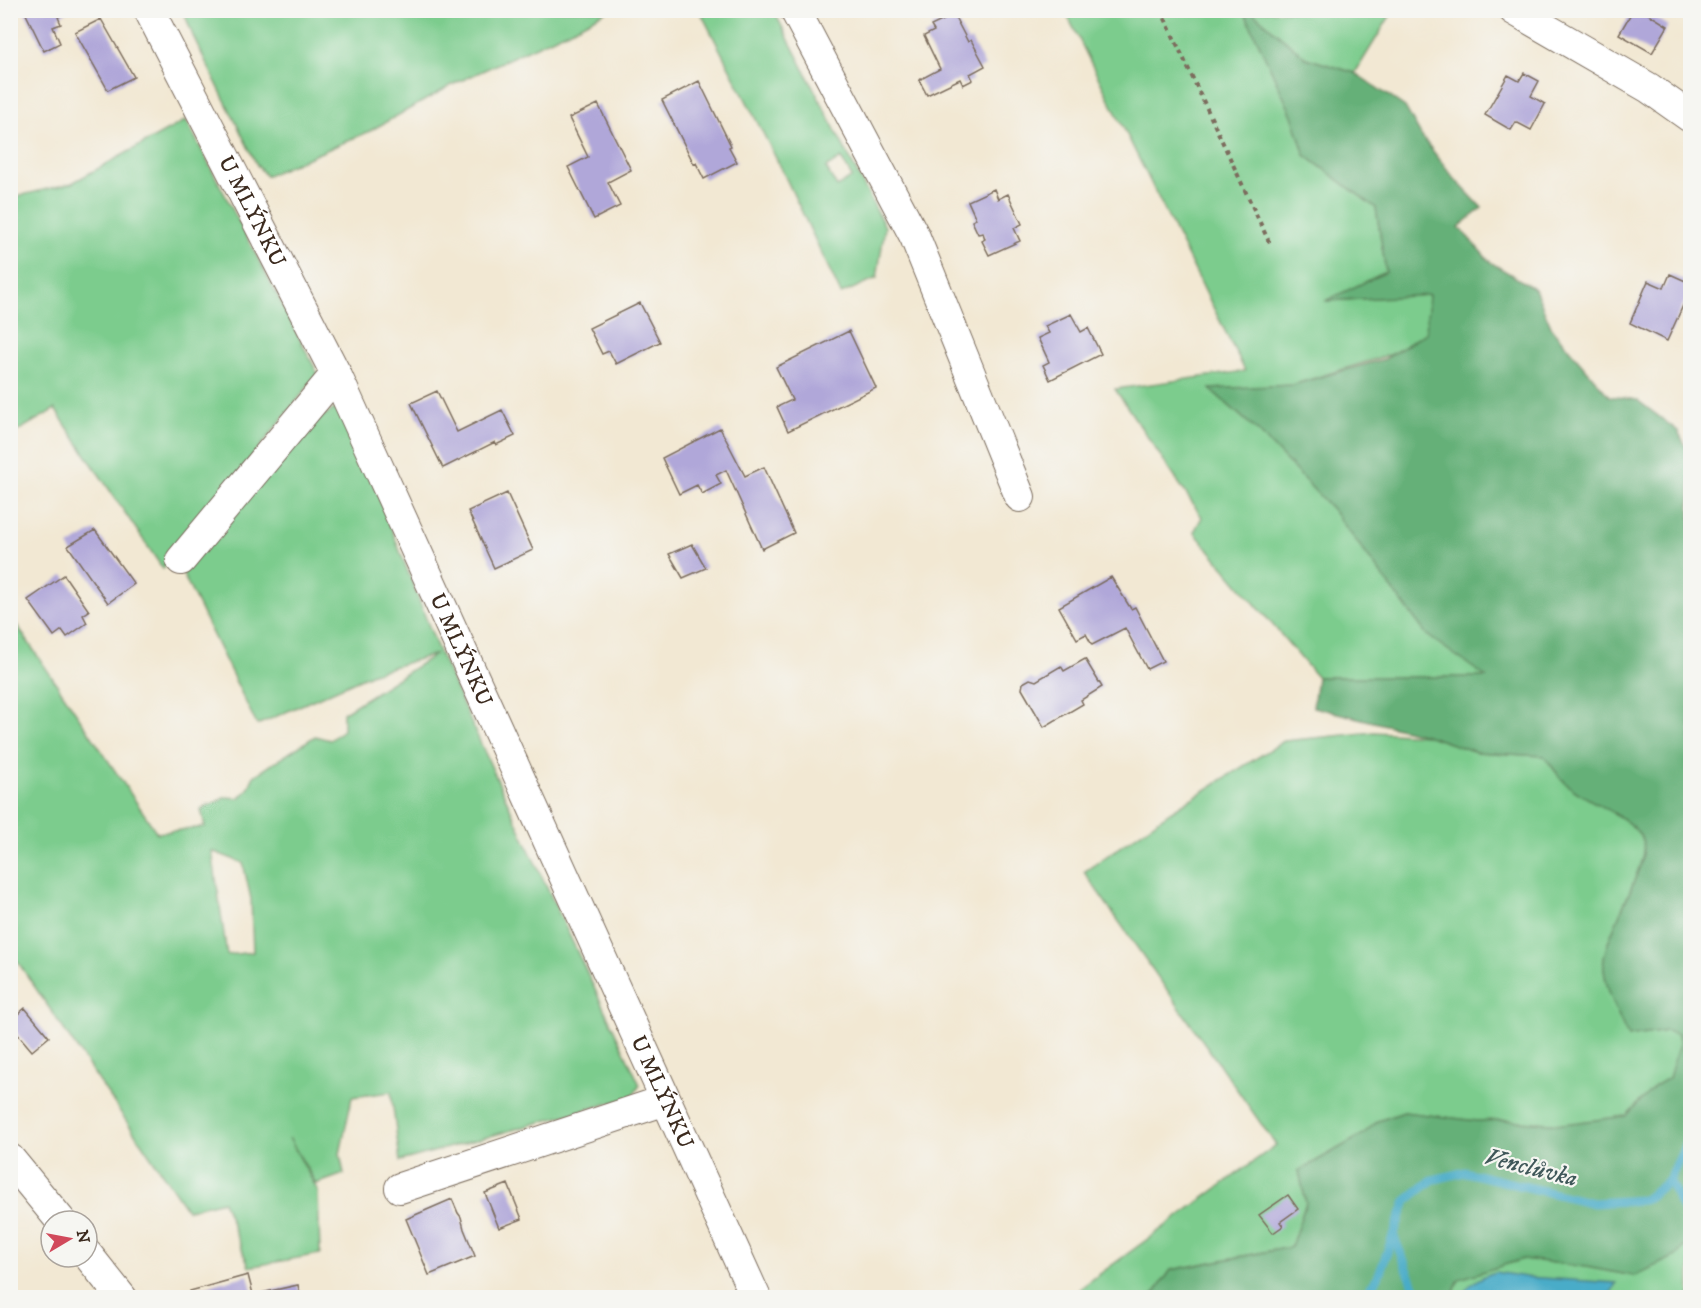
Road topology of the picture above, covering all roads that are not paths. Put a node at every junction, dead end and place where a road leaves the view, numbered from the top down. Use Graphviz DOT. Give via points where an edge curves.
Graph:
graph roads {
  1 [pos="149,10"];
  2 [pos="795,10"];
  3 [pos="1514,10"];
  4 [pos="1690,117"];
  5 [pos="336,374"];
  6 [pos="1020,496"];
  7 [pos="181,560"];
  8 [pos="666,1100"];
  9 [pos="10,1159"];
  10 [pos="400,1188"];
  11 [pos="51,1209"];
  12 [pos="99,1269"];
  13 [pos="122,1298"];
  14 [pos="756,1298"];
  1 -- 5 [label="street, U MLÝNKU"];
  2 -- 6 [label="street" via="915,237"];
  3 -- 4 [label="street" via="1649,88"];
  5 -- 7 [label="street"];
  5 -- 8 [label="street, U MLÝNKU"];
  8 -- 10 [label="street"];
  8 -- 14 [label="street, U MLÝNKU"];
  9 -- 11 [label="street"];
  12 -- 13 [label="street"];
}
